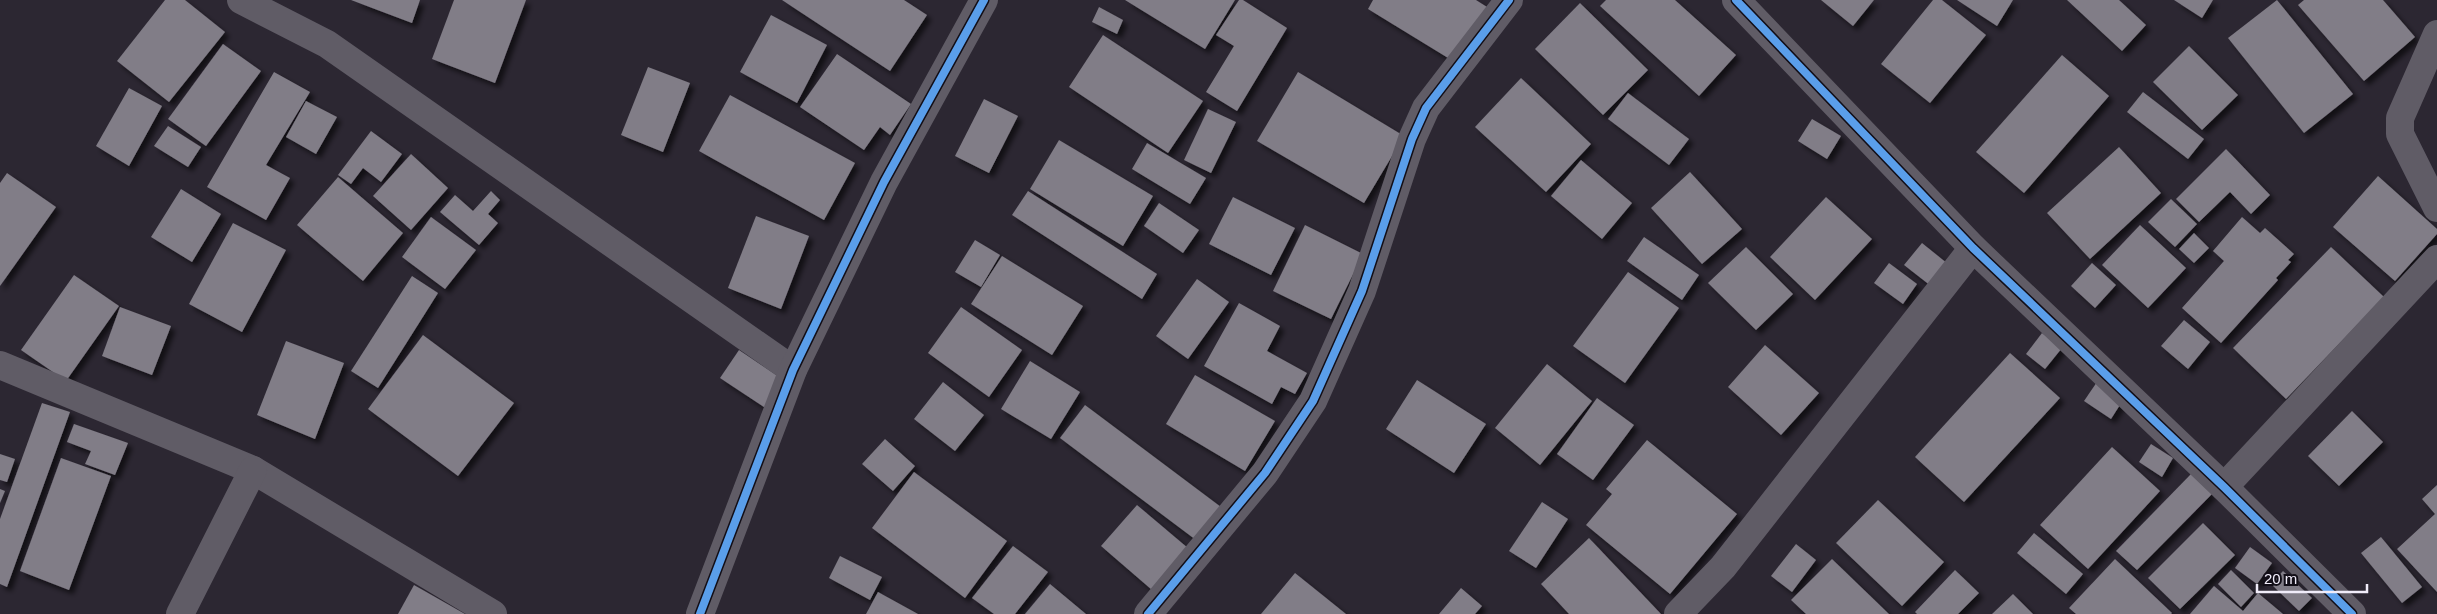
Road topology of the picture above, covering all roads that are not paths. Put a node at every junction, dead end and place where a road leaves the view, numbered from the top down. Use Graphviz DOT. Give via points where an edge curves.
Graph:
graph roads {
  1 [pos="241,0"];
  2 [pos="984,0"];
  3 [pos="1509,0"];
  4 [pos="1736,0"];
  5 [pos="2437,34"];
  6 [pos="2437,208"];
  7 [pos="1973,248"];
  8 [pos="2437,259"];
  9 [pos="0,366"];
  10 [pos="793,370"];
  11 [pos="254,470"];
  12 [pos="2224,487"];
  13 [pos="180,614"];
  14 [pos="493,614"];
  15 [pos="700,614"];
  16 [pos="1148,614"];
  17 [pos="1678,614"];
  18 [pos="2352,614"];
  1 -- 10 [label="street" via="334,49"];
  2 -- 10 [label="street" via="884,182"];
  3 -- 16 [label="street" via="1426,108 1412,139 1362,291 1313,401 1264,473"];
  4 -- 7 [label="street"];
  5 -- 6 [label="street" via="2406,101 2400,118 2400,134"];
  7 -- 12 [label="street"];
  7 -- 17 [label="street" via="1723,567"];
  8 -- 12 [label="street"];
  9 -- 11 [label="street"];
  10 -- 15 [label="street"];
  11 -- 13 [label="street"];
  11 -- 14 [label="street"];
  12 -- 18 [label="street"];
}
